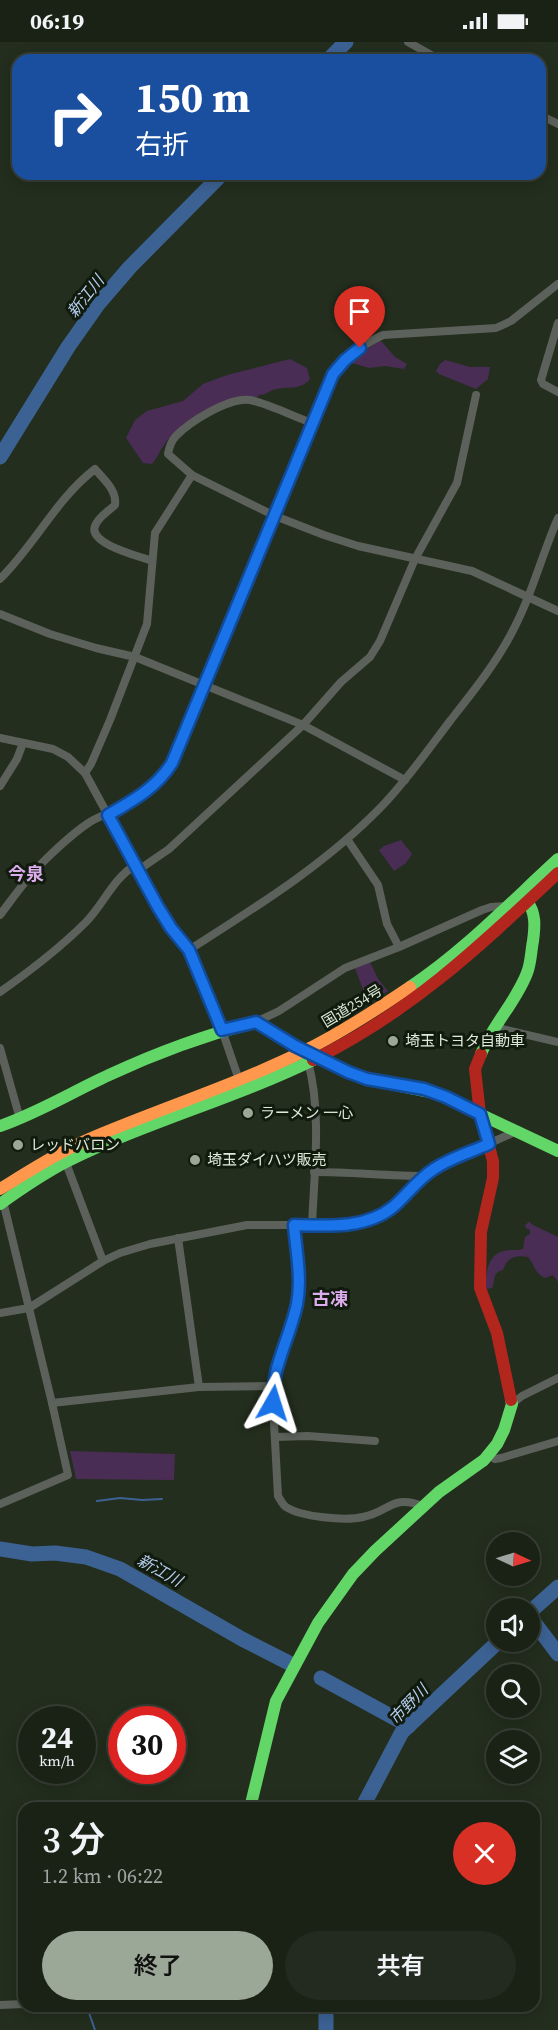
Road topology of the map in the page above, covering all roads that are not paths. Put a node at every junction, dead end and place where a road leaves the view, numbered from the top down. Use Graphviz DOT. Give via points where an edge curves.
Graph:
graph roads {
  1 [pos="408,42"];
  2 [pos="429,54"];
  3 [pos="558,284"];
  4 [pos="558,322"];
  5 [pos="558,392"];
  6 [pos="476,394"];
  7 [pos="312,423"];
  8 [pos="192,475"];
  9 [pos="275,516"];
  10 [pos="558,518"];
  11 [pos="415,559"];
  12 [pos="152,561"];
  13 [pos="0,579"];
  14 [pos="528,598"];
  15 [pos="558,611"];
  16 [pos="0,614"];
  17 [pos="135,657"];
  18 [pos="204,685"];
  19 [pos="303,725"];
  20 [pos="0,738"];
  21 [pos="23,743"];
  22 [pos="85,772"];
  23 [pos="405,780"];
  24 [pos="0,786"];
  25 [pos="108,815"];
  26 [pos="347,839"];
  27 [pos="558,859"];
  28 [pos="136,869"];
  29 [pos="558,873"];
  30 [pos="527,901"];
  31 [pos="506,906"];
  32 [pos="0,915"];
  33 [pos="399,947"];
  34 [pos="189,950"];
  35 [pos="0,992"];
  36 [pos="256,1022"];
  37 [pos="494,1027"];
  38 [pos="222,1030"];
  39 [pos="558,1042"];
  40 [pos="0,1048"];
  41 [pos="311,1056"];
  42 [pos="239,1080"];
  43 [pos="480,1114"];
  44 [pos="20,1119"];
  45 [pos="0,1126"];
  46 [pos="517,1131"];
  47 [pos="489,1144"];
  48 [pos="558,1151"];
  49 [pos="66,1163"];
  50 [pos="314,1172"];
  51 [pos="425,1176"];
  52 [pos="1,1199"];
  53 [pos="294,1225"];
  54 [pos="312,1226"];
  55 [pos="178,1238"];
  56 [pos="103,1261"];
  57 [pos="29,1308"];
  58 [pos="0,1312"];
  59 [pos="558,1378"];
  60 [pos="272,1386"];
  61 [pos="199,1388"];
  62 [pos="52,1403"];
  63 [pos="512,1404"];
  64 [pos="275,1437"];
  65 [pos="375,1441"];
  66 [pos="558,1441"];
  67 [pos="488,1455"];
  68 [pos="0,1504"];
  69 [pos="423,1506"];
  70 [pos="251,1802"];
  71 [pos="18,2004"];
  72 [pos="0,2005"];
  1 -- 2 [label="street"];
  3 -- 7 [label="street" via="496,328 383,335 369,341 333,374"];
  4 -- 5 [label="street" via="541,380"];
  6 -- 11 [label="street" via="457,483"];
  7 -- 8 [label="street" via="250,400 223,405 190,425 170,446 168,454"];
  7 -- 9 [label="street"];
  8 -- 9 [label="street"];
  8 -- 12 [label="street" via="155,533"];
  9 -- 11 [label="street" via="358,546"];
  9 -- 18 [label="street"];
  10 -- 14 [label="street"];
  11 -- 14 [label="street" via="472,571"];
  11 -- 19 [label="street" via="370,657 341,682"];
  12 -- 13 [label="street" via="96,537 95,525 116,502 112,490 95,469 79,481"];
  12 -- 17 [label="street" via="149,614"];
  14 -- 15 [label="street"];
  14 -- 23 [label="street" via="487,672"];
  16 -- 17 [label="street" via="50,634"];
  17 -- 18 [label="street"];
  17 -- 22 [label="street"];
  18 -- 19 [label="street"];
  18 -- 25 [label="street" via="162,778 144,794"];
  19 -- 23 [label="street"];
  19 -- 28 [label="street" via="169,849"];
  20 -- 21 [label="street"];
  21 -- 22 [label="street" via="53,749"];
  21 -- 24 [label="street"];
  22 -- 25 [label="street"];
  23 -- 26 [label="street"];
  25 -- 28 [label="street"];
  25 -- 32 [label="street" via="102,815 74,835 40,865"];
  26 -- 33 [label="street" via="378,885 387,924"];
  26 -- 34 [label="street" via="294,880"];
  27 -- 31 [label="main road, 国道254号"];
  28 -- 34 [label="street" via="171,928"];
  28 -- 35 [label="street" via="117,882 87,922"];
  29 -- 30 [label="main road, 国道254号"];
  30 -- 37 [label="main road" via="534,911 528,971 514,1000"];
  30 -- 41 [label="main road, 国道254号" via="436,983 393,1013"];
  31 -- 33 [label="street" via="482,910"];
  31 -- 41 [label="main road, 国道254号" via="407,990"];
  33 -- 36 [label="street" via="345,968"];
  34 -- 38 [label="street"];
  36 -- 38 [label="main road"];
  36 -- 41 [label="main road"];
  37 -- 39 [label="street"];
  37 -- 43 [label="main road" via="476,1069"];
  38 -- 42 [label="street"];
  38 -- 44 [label="main road" via="141,1059"];
  40 -- 44 [label="street"];
  41 -- 42 [label="main road, 国道254号"];
  41 -- 43 [label="main road" via="367,1079 424,1089"];
  41 -- 49 [label="main road, 国道254号" via="254,1086 136,1131"];
  41 -- 50 [label="street"];
  42 -- 52 [label="main road, 国道254号" via="54,1156"];
  43 -- 46 [label="main road"];
  43 -- 47 [label="main road"];
  44 -- 45 [label="main road"];
  46 -- 47 [label="street"];
  46 -- 48 [label="main road"];
  47 -- 51 [label="street"];
  47 -- 63 [label="main road" via="493,1178 481,1232 480,1288 496,1334"];
  49 -- 52 [label="main road, 国道254号"];
  49 -- 56 [label="street"];
  50 -- 51 [label="street"];
  50 -- 54 [label="street"];
  51 -- 54 [label="street" via="378,1216 354,1223"];
  52 -- 57 [label="street"];
  53 -- 54 [label="street"];
  53 -- 55 [label="street" via="247,1225"];
  53 -- 60 [label="street" via="300,1280 297,1305"];
  55 -- 56 [label="street"];
  55 -- 61 [label="street"];
  56 -- 57 [label="street"];
  57 -- 58 [label="street"];
  57 -- 62 [label="street"];
  59 -- 63 [label="street"];
  60 -- 61 [label="street"];
  60 -- 64 [label="street"];
  61 -- 62 [label="street"];
  62 -- 68 [label="street" via="68,1475"];
  63 -- 67 [label="main road" via="502,1437"];
  64 -- 65 [label="street"];
  64 -- 69 [label="street" via="278,1496 284,1506 314,1515 355,1519 403,1501"];
  66 -- 67 [label="street" via="501,1458"];
  67 -- 69 [label="main road"];
  69 -- 70 [label="main road" via="353,1574 306,1642 276,1701"];
  71 -- 72 [label="street"];
}
